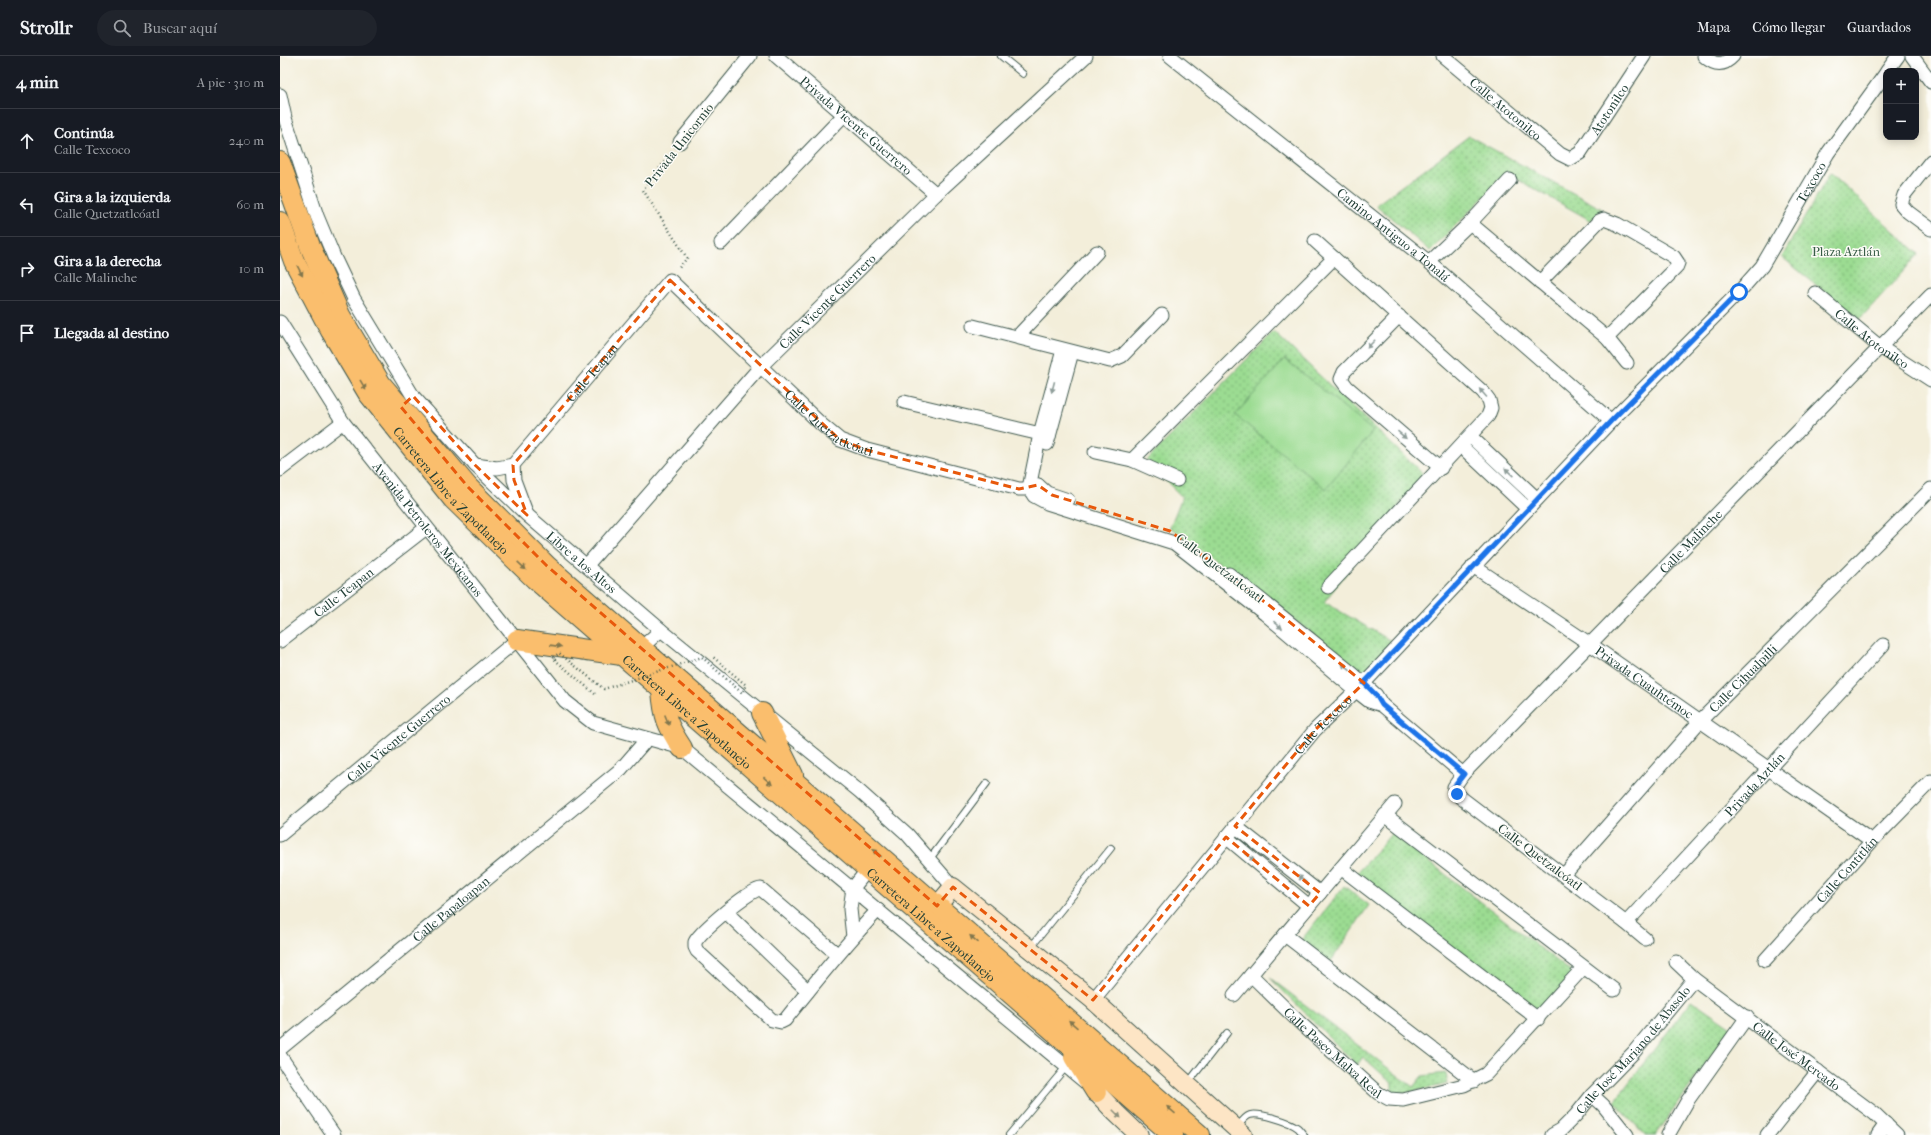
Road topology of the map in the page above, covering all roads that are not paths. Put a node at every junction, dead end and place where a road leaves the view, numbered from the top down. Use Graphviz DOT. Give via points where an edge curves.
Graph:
graph roads {
  1 [pos="750,56"];
  2 [pos="776,56"];
  3 [pos="1001,56"];
  4 [pos="1086,56"];
  5 [pos="1170,56"];
  6 [pos="1443,56"];
  7 [pos="1644,56"];
  8 [pos="1704,56"];
  9 [pos="1733,56"];
  10 [pos="1898,56"];
  11 [pos="1912,56"];
  12 [pos="1890,68"];
  13 [pos="1023,74"];
  14 [pos="1883,77"];
  15 [pos="1931,82"];
  16 [pos="280,95"];
  17 [pos="844,115"];
  18 [pos="680,142"];
  19 [pos="1570,158"];
  20 [pos="1931,161"];
  21 [pos="280,162"];
  22 [pos="1510,180"];
  23 [pos="936,194"];
  24 [pos="280,222"];
  25 [pos="1470,223"];
  26 [pos="1931,229"];
  27 [pos="1315,240"];
  28 [pos="721,242"];
  29 [pos="1097,252"];
  30 [pos="1334,258"];
  31 [pos="1429,262"];
  32 [pos="670,280"];
  33 [pos="1540,282"];
  34 [pos="1739,292"];
  35 [pos="1815,293"];
  36 [pos="1931,295"];
  37 [pos="1162,315"];
  38 [pos="1398,316"];
  39 [pos="280,322"];
  40 [pos="973,326"];
  41 [pos="1017,337"];
  42 [pos="1608,338"];
  43 [pos="1880,346"];
  44 [pos="1068,351"];
  45 [pos="1626,363"];
  46 [pos="761,366"];
  47 [pos="1931,380"];
  48 [pos="407,401"];
  49 [pos="904,402"];
  50 [pos="1611,421"];
  51 [pos="343,422"];
  52 [pos="1045,435"];
  53 [pos="1466,441"];
  54 [pos="1095,452"];
  55 [pos="1132,460"];
  56 [pos="475,465"];
  57 [pos="513,465"];
  58 [pos="1441,468"];
  59 [pos="280,470"];
  60 [pos="1177,480"];
  61 [pos="1033,486"];
  62 [pos="1931,490"];
  63 [pos="1537,499"];
  64 [pos="1528,509"];
  65 [pos="527,515"];
  66 [pos="426,528"];
  67 [pos="587,565"];
  68 [pos="1473,566"];
  69 [pos="1328,587"];
  70 [pos="661,630"];
  71 [pos="517,640"];
  72 [pos="280,641"];
  73 [pos="1590,644"];
  74 [pos="1883,645"];
  75 [pos="641,648"];
  76 [pos="622,655"];
  77 [pos="1360,687"];
  78 [pos="662,690"];
  79 [pos="762,713"];
  80 [pos="1700,721"];
  81 [pos="647,739"];
  82 [pos="682,748"];
  83 [pos="1768,769"];
  84 [pos="1464,774"];
  85 [pos="1931,781"];
  86 [pos="987,783"];
  87 [pos="797,784"];
  88 [pos="1454,791"];
  89 [pos="1395,804"];
  90 [pos="1385,815"];
  91 [pos="1235,826"];
  92 [pos="280,835"];
  93 [pos="1226,837"];
  94 [pos="1872,841"];
  95 [pos="1111,848"];
  96 [pos="930,860"];
  97 [pos="869,868"];
  98 [pos="1341,868"];
  99 [pos="1564,875"];
  100 [pos="953,887"];
  101 [pos="853,888"];
  102 [pos="1320,893"];
  103 [pos="937,906"];
  104 [pos="1309,906"];
  105 [pos="878,910"];
  106 [pos="726,912"];
  107 [pos="1626,923"];
  108 [pos="1285,935"];
  109 [pos="853,937"];
  110 [pos="1645,939"];
  111 [pos="1029,950"];
  112 [pos="838,955"];
  113 [pos="1765,960"];
  114 [pos="1676,962"];
  115 [pos="1583,968"];
  116 [pos="1252,975"];
  117 [pos="1694,979"];
  118 [pos="1614,990"];
  119 [pos="808,991"];
  120 [pos="1234,995"];
  121 [pos="1093,1000"];
  122 [pos="1747,1017"];
  123 [pos="1538,1019"];
  124 [pos="1227,1033"];
  125 [pos="1062,1038"];
  126 [pos="280,1049"];
  127 [pos="280,1056"];
  128 [pos="1066,1067"];
  129 [pos="1818,1071"];
  130 [pos="1474,1081"];
  131 [pos="1187,1084"];
  132 [pos="1096,1092"];
  133 [pos="1592,1095"];
  134 [pos="1886,1124"];
  135 [pos="1238,1133"];
  136 [pos="334,1135"];
  137 [pos="1009,1135"];
  138 [pos="1139,1135"];
  139 [pos="1173,1135"];
  140 [pos="1200,1135"];
  141 [pos="1304,1135"];
  142 [pos="1552,1135"];
  143 [pos="1626,1135"];
  144 [pos="1668,1135"];
  145 [pos="1767,1135"];
  146 [pos="1878,1135"];
  147 [pos="1897,1135"];
  1 -- 18 [label="street, Privada Unicornio"];
  2 -- 17 [label="street, Privada Vicente Guerrero"];
  3 -- 13 [label="lane"];
  4 -- 23 [label="street, Calle Vicente Guerrero"];
  5 -- 31 [label="street, Camino Antiguo a Tonalá"];
  6 -- 19 [label="street, Calle Atotonilco" via="1560,154"];
  7 -- 19 [label="street, Atotonilco" via="1580,153"];
  8 -- 9 [label="street" via="1719,65"];
  10 -- 12 [label="street, Texcoco"];
  11 -- 15 [label="street"];
  14 -- 34 [label="street, Texcoco" via="1828,153 1762,266"];
  16 -- 48 [label="street, Libre a los Altos" via="317,216 334,257"];
  17 -- 23 [label="street, Privada Vicente Guerrero"];
  17 -- 28 [label="street"];
  20 -- 26 [label="street" via="1904,195 1901,204"];
  21 -- 48 [label="main road, Carretera Libre a Zapotlanejo" via="310,246 340,315 381,384"];
  22 -- 25 [label="street"];
  23 -- 46 [label="street, Calle Vicente Guerrero"];
  24 -- 76 [label="main road, Carretera Libre a Zapotlanejo, one-way" via="294,261 331,331 368,393 385,416 453,499 535,579"];
  25 -- 31 [label="street"];
  25 -- 33 [label="street"];
  27 -- 30 [label="street"];
  29 -- 41 [label="street"];
  30 -- 38 [label="street"];
  30 -- 55 [label="street"];
  31 -- 50 [label="street, Camino Antiguo a Tonalá"];
  32 -- 46 [label="street, Calle Quetzatlcóatl"];
  32 -- 57 [label="street, Calle Teapan"];
  33 -- 42 [label="street"];
  33 -- 42 [label="street" via="1595,225 1604,220 1617,224 1674,257 1678,263 1676,268"];
  34 -- 50 [label="street, Calle Texcoco"];
  35 -- 43 [label="street, Calle Atotonilco"];
  36 -- 43 [label="street, Calle Malinche"];
  37 -- 44 [label="street" via="1116,359 1103,360"];
  53 -- 38 [label="street, one-way" via="1488,416 1491,408 1489,400"];
  38 -- 58 [label="street, one-way" via="1344,372 1341,379"];
  39 -- 51 [label="street, Avenida Petroleros Mexicanos"];
  40 -- 41 [label="street"];
  41 -- 44 [label="street"];
  42 -- 45 [label="street"];
  43 -- 47 [label="street, Calle Atotonilco"];
  43 -- 73 [label="street, Calle Malinche"];
  44 -- 52 [label="street"];
  46 -- 61 [label="street, Calle Quetzatlcóatl" via="827,430 848,444 1019,489"];
  46 -- 67 [label="street, Calle Vicente Guerrero"];
  48 -- 56 [label="street, Libre a los Altos"];
  48 -- 75 [label="main road, Carretera Libre a Zapotlanejo" via="468,488 547,566"];
  49 -- 52 [label="street"];
  50 -- 63 [label="street, Calle Texcoco"];
  51 -- 59 [label="street"];
  51 -- 66 [label="street, Avenida Petroleros Mexicanos"];
  52 -- 61 [label="street"];
  53 -- 58 [label="street"];
  63 -- 53 [label="street, one-way"];
  53 -- 64 [label="street"];
  54 -- 55 [label="street"];
  55 -- 60 [label="street"];
  56 -- 57 [label="street" via="496,468"];
  56 -- 65 [label="street, Libre a los Altos"];
  57 -- 65 [label="street" via="514,480"];
  58 -- 69 [label="street"];
  61 -- 77 [label="street, Calle Quetzatlcóatl" via="1052,495 1177,535 1281,615"];
  62 -- 80 [label="street, Calle Cihualpilli"];
  63 -- 64 [label="street, Calle Texcoco"];
  64 -- 68 [label="street, Calle Texcoco"];
  65 -- 67 [label="street, Libre a los Altos"];
  66 -- 71 [label="street, Avenida Petroleros Mexicanos"];
  66 -- 72 [label="street, Calle Teapan"];
  67 -- 70 [label="street, Libre a los Altos"];
  68 -- 73 [label="street, Privada Cuauhtémoc"];
  68 -- 77 [label="street, Calle Texcoco"];
  70 -- 75 [label="street"];
  70 -- 79 [label="street, Libre a los Altos"];
  71 -- 76 [label="main road, one-way"];
  71 -- 81 [label="street, Avenida Petroleros Mexicanos" via="565,701 593,723"];
  71 -- 92 [label="street, Calle Vicente Guerrero"];
  73 -- 80 [label="street, Privada Cuauhtémoc"];
  73 -- 84 [label="street, Calle Malinche"];
  74 -- 83 [label="street, Privada Aztlán"];
  75 -- 87 [label="main road, Carretera Libre a Zapotlanejo"];
  76 -- 78 [label="main road, Carretera Libre a Zapotlanejo"];
  77 -- 84 [label="street, Calle Quetzatlcóatl" via="1376,695 1382,705"];
  77 -- 91 [label="street, Calle Texcoco" via="1315,730"];
  78 -- 82 [label="main road, one-way" via="664,713 671,731"];
  78 -- 97 [label="main road, Carretera Libre a Zapotlanejo, one-way"];
  79 -- 87 [label="main road"];
  79 -- 96 [label="street, Libre a los Altos" via="859,791 907,834"];
  80 -- 83 [label="street, Privada Cuauhtémoc"];
  80 -- 99 [label="street, Calle Cihualpilli"];
  81 -- 82 [label="street"];
  81 -- 126 [label="street, Calle Papaloapan" via="621,769"];
  82 -- 101 [label="street"];
  83 -- 94 [label="street, Privada Cuauhtémoc"];
  83 -- 107 [label="street, Privada Aztlán"];
  84 -- 88 [label="street, Calle Malinche" via="1455,784"];
  85 -- 94 [label="street, Calle Contitlán"];
  86 -- 96 [label="lane"];
  103 -- 87 [label="main road, Carretera Libre a Zapotlanejo, one-way"];
  88 -- 99 [label="street, Calle Quetzalcóatl"];
  89 -- 90 [label="street"];
  90 -- 98 [label="street"];
  90 -- 115 [label="street"];
  91 -- 93 [label="street, Calle Texcoco"];
  102 -- 91 [label="street, one-way"];
  93 -- 104 [label="street, one-way"];
  93 -- 121 [label="street, Calle Texcoco"];
  94 -- 113 [label="street, Calle Contitlán"];
  95 -- 111 [label="lane"];
  96 -- 100 [label="street, Libre a los Altos"];
  97 -- 101 [label="street"];
  97 -- 125 [label="main road, Carretera Libre a Zapotlanejo"];
  98 -- 102 [label="street"];
  98 -- 123 [label="street"];
  99 -- 107 [label="street, Calle Quetzalcóatl"];
  100 -- 103 [label="street, Carretera Libre a Zapotlanejo"];
  100 -- 111 [label="street"];
  101 -- 105 [label="street"];
  101 -- 109 [label="street" via="850,909"];
  102 -- 104 [label="street"];
  140 -- 103 [label="main road, Carretera Libre a Zapotlanejo, one-way"];
  104 -- 108 [label="street"];
  105 -- 109 [label="street"];
  105 -- 128 [label="street"];
  106 -- 112 [label="street" via="753,890 761,889"];
  106 -- 119 [label="street"];
  106 -- 119 [label="street" via="697,938 697,951 776,1023 785,1020"];
  107 -- 110 [label="street, Calle Quetzalcóatl"];
  108 -- 116 [label="street"];
  108 -- 130 [label="street"];
  109 -- 112 [label="street"];
  111 -- 121 [label="street"];
  112 -- 119 [label="street"];
  114 -- 117 [label="street, Calle José Mercado"];
  115 -- 118 [label="street"];
  115 -- 123 [label="street, Calle Paseo Malva Real"];
  116 -- 120 [label="street"];
  116 -- 130 [label="street, Calle Paseo Malva Real" via="1299,1022 1389,1099 1403,1100"];
  117 -- 122 [label="street, Calle José Mercado"];
  117 -- 133 [label="street, Calle José Mariano de Abasolo" via="1634,1052"];
  121 -- 131 [label="street"];
  122 -- 129 [label="street, Calle José Mercado"];
  122 -- 144 [label="street" via="1688,1100"];
  123 -- 130 [label="street, Calle Paseo Malva Real" via="1486,1074"];
  124 -- 131 [label="lane"];
  125 -- 132 [label="main road"];
  125 -- 139 [label="main road, Carretera Libre a Zapotlanejo"];
  127 -- 136 [label="street"];
  128 -- 132 [label="street"];
  128 -- 137 [label="lane"];
  129 -- 134 [label="street, Calle José Mercado"];
  129 -- 145 [label="street"];
  131 -- 135 [label="street"];
  132 -- 138 [label="street, one-way"];
  133 -- 142 [label="street, Calle José Mariano de Abasolo" via="1576,1115"];
  133 -- 143 [label="street"];
  134 -- 146 [label="street"];
  134 -- 147 [label="street, Calle José Mercado"];
  135 -- 141 [label="lane" via="1244,1120 1250,1115 1258,1114 1289,1123"];
}
